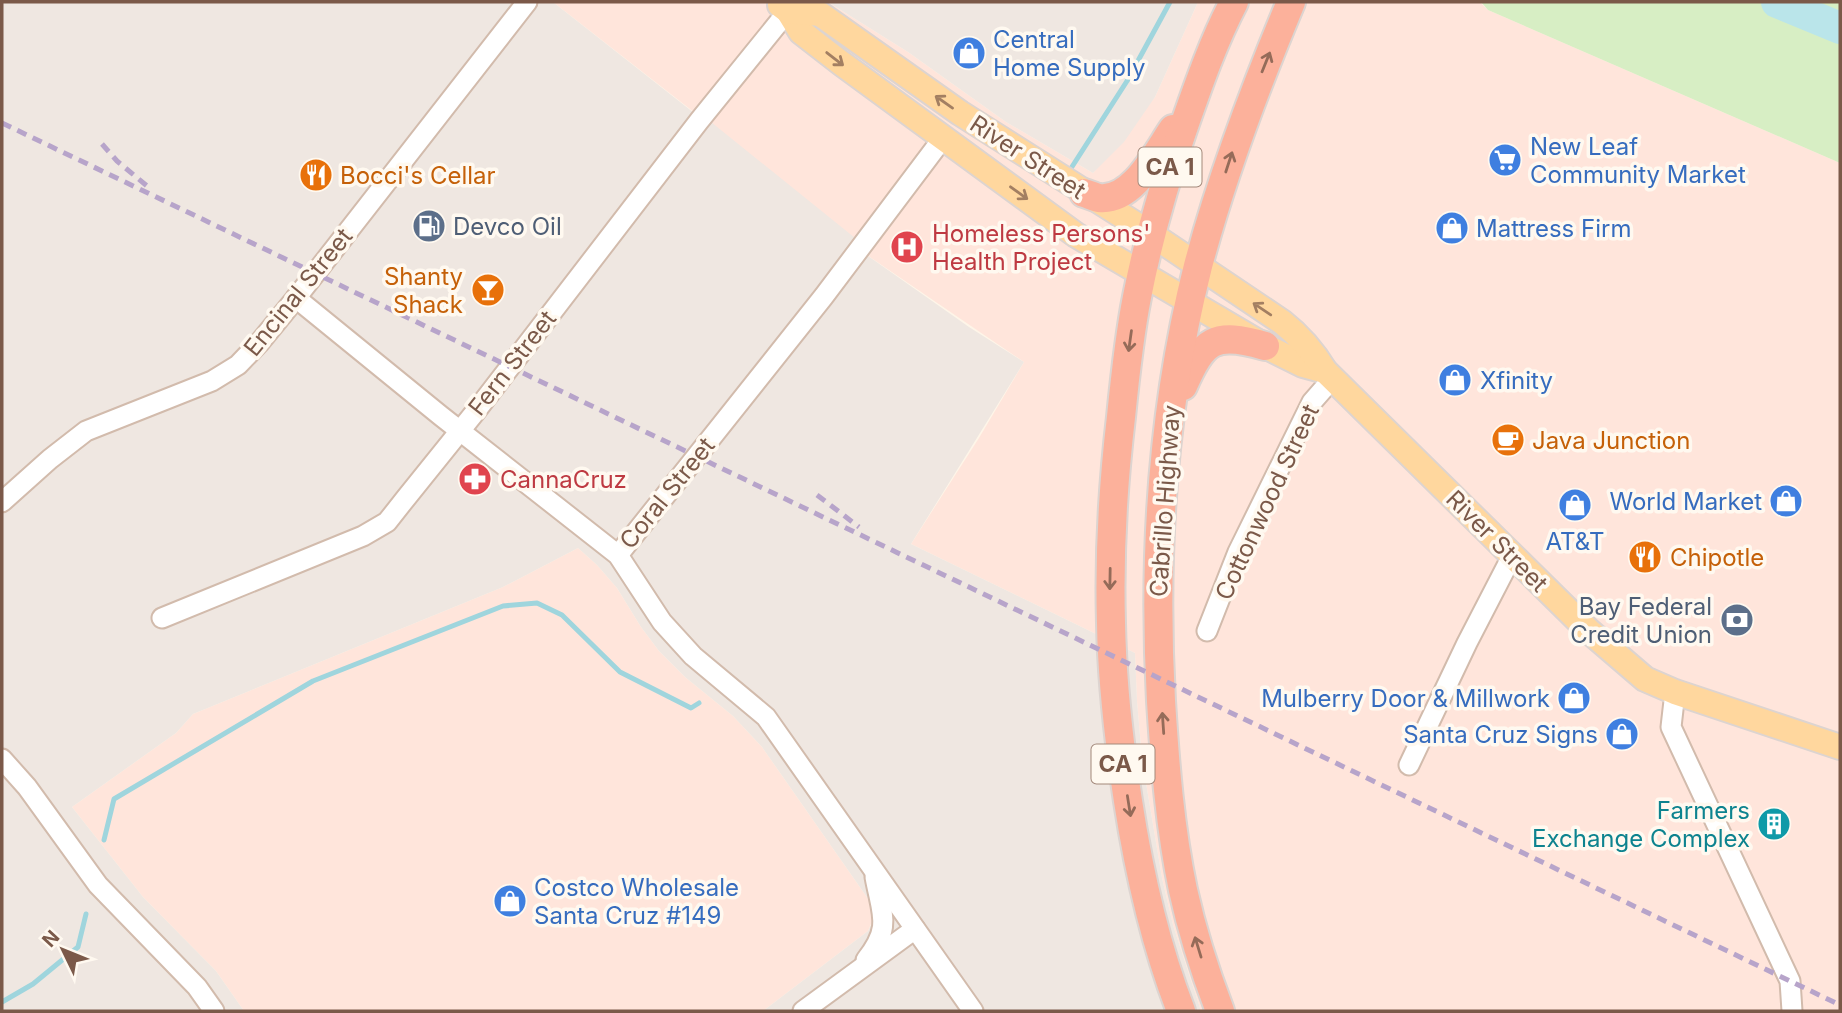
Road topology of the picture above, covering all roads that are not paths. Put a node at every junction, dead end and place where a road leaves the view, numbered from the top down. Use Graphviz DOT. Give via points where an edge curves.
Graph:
graph roads {
  1 [pos="527,2"];
  2 [pos="1234,2"];
  3 [pos="1291,2"];
  4 [pos="782,6"];
  5 [pos="1192,101"];
  6 [pos="943,138"];
  7 [pos="1084,193"];
  8 [pos="1151,234"];
  9 [pos="1198,267"];
  10 [pos="1142,274"];
  11 [pos="296,298"];
  12 [pos="1191,302"];
  13 [pos="1265,346"];
  14 [pos="1329,375"];
  15 [pos="1170,418"];
  16 [pos="460,431"];
  17 [pos="2,502"];
  18 [pos="618,555"];
  19 [pos="1512,556"];
  20 [pos="162,618"];
  21 [pos="1208,631"];
  22 [pos="1675,692"];
  23 [pos="1840,747"];
  24 [pos="2,759"];
  25 [pos="1409,765"];
  26 [pos="873,869"];
  27 [pos="915,929"];
  28 [pos="857,972"];
  29 [pos="215,1011"];
  30 [pos="803,1011"];
  31 [pos="973,1011"];
  32 [pos="1181,1011"];
  33 [pos="1220,1011"];
  34 [pos="1792,1011"];
  1 -- 11 [label="street, Encinal Street"];
  2 -- 5 [label="highway, Cabrillo Highway / CA 1"];
  9 -- 3 [label="highway, Cabrillo Highway / CA 1, one-way" via="1239,133"];
  4 -- 6 [label="main road, River Street, one-way" via="802,32"];
  7 -- 4 [label="main road, River Street, one-way" via="820,14"];
  4 -- 16 [label="street, Fern Street"];
  5 -- 7 [label="highway" via="1131,186 1107,197"];
  5 -- 8 [label="highway, Cabrillo Highway / CA 1"];
  6 -- 10 [label="main road, River Street, one-way" via="1076,235"];
  6 -- 18 [label="street, Coral Street"];
  7 -- 8 [label="main road, River Street"];
  8 -- 9 [label="main road, River Street"];
  8 -- 10 [label="highway, Cabrillo Highway / CA 1"];
  9 -- 12 [label="highway, Cabrillo Highway / CA 1"];
  14 -- 9 [label="main road, River Street, one-way" via="1297,334"];
  10 -- 12 [label="main road, River Street"];
  10 -- 32 [label="highway, Cabrillo Highway / CA 1, one-way" via="1115,485 1112,656 1138,855 1154,930"];
  11 -- 16 [label="street"];
  11 -- 17 [label="street, Encinal Street" via="238,365 212,381 86,431"];
  12 -- 13 [label="main road, River Street"];
  12 -- 15 [label="highway, Cabrillo Highway / CA 1"];
  13 -- 14 [label="main road, River Street"];
  13 -- 15 [label="highway" via="1228,339 1206,346 1191,367"];
  14 -- 19 [label="main road, River Street"];
  14 -- 21 [label="street, Cottonwood Street" via="1311,402 1238,552"];
  33 -- 15 [label="highway, Cabrillo Highway / CA 1, one-way" via="1183,891 1167,779 1158,572"];
  16 -- 18 [label="street"];
  16 -- 20 [label="street, Fern Street" via="387,522"];
  18 -- 26 [label="street, Coral Street" via="662,622 693,656 766,717"];
  19 -- 22 [label="main road, River Street" via="1645,679"];
  19 -- 25 [label="street"];
  22 -- 23 [label="main road, River Street"];
  22 -- 34 [label="street" via="1671,727 1790,981"];
  24 -- 29 [label="street" via="98,885"];
  26 -- 27 [label="street, Coral Street"];
  26 -- 28 [label="street" via="884,926 879,944"];
  27 -- 28 [label="street"];
  27 -- 31 [label="street, Coral Street"];
  28 -- 30 [label="street"];
}
